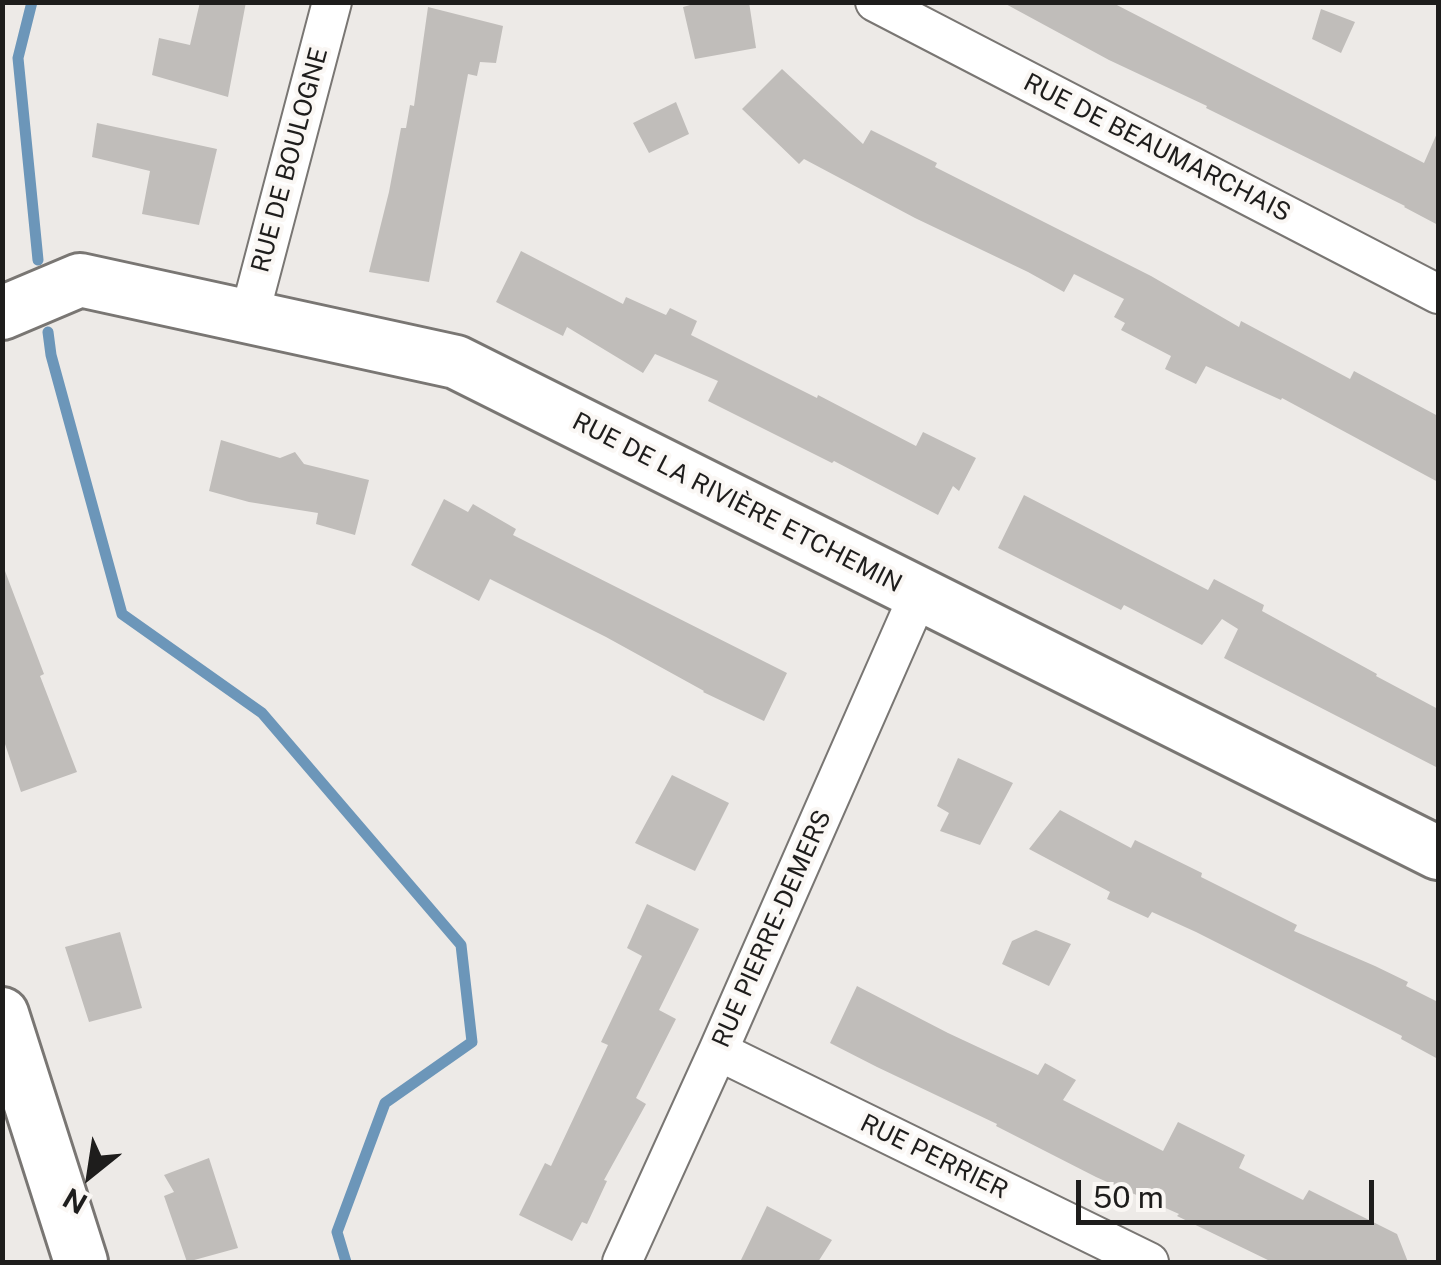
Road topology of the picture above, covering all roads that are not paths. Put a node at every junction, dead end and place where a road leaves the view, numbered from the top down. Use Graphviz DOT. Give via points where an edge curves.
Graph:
graph roads {
  1 [pos="332,2"];
  2 [pos="874,2"];
  3 [pos="1438,294"];
  4 [pos="2,314"];
  5 [pos="249,317"];
  6 [pos="919,594"];
  7 [pos="1438,853"];
  8 [pos="2,1014"];
  9 [pos="718,1051"];
  10 [pos="80,1262"];
  11 [pos="622,1262"];
  12 [pos="1149,1262"];
  1 -- 5 [label="street, RUE DE BOULOGNE"];
  2 -- 3 [label="street, RUE DE BEAUMARCHAIS"];
  4 -- 5 [label="street, RUE DE LA RIVIÈRE ETCHEMIN" via="80,280"];
  5 -- 6 [label="street, RUE DE LA RIVIÈRE ETCHEMIN" via="456,362"];
  6 -- 7 [label="street, RUE DE LA RIVIÈRE ETCHEMIN"];
  6 -- 9 [label="street, RUE PIERRE-DEMERS"];
  8 -- 10 [label="street"];
  9 -- 11 [label="street, RUE PIERRE-DEMERS"];
  9 -- 12 [label="street, RUE PERRIER"];
}
